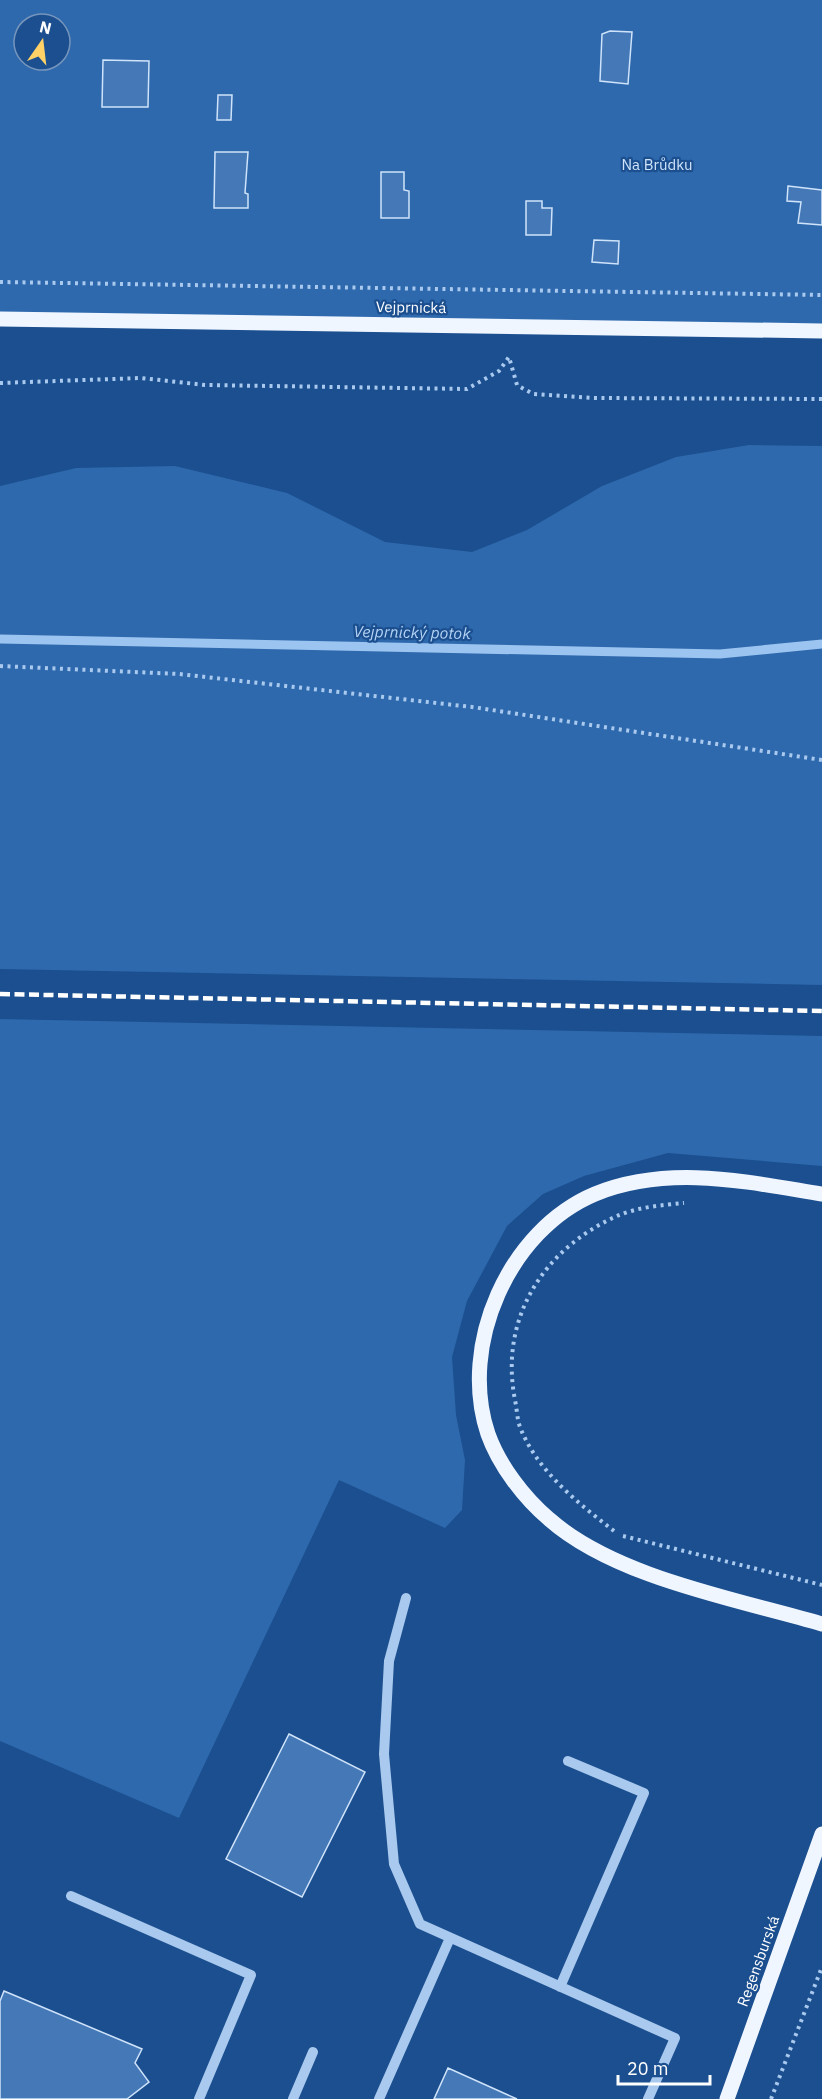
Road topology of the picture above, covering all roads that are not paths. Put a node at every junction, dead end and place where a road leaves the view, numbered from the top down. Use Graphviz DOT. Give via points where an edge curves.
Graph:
graph roads {
  1 [pos="0,319"];
  2 [pos="822,331"];
  3 [pos="822,1194"];
  4 [pos="406,1598"];
  5 [pos="822,1624"];
  6 [pos="568,1761"];
  7 [pos="822,1834"];
  8 [pos="71,1896"];
  9 [pos="450,1938"];
  10 [pos="560,1987"];
  11 [pos="313,2052"];
  12 [pos="199,2099"];
  13 [pos="293,2099"];
  14 [pos="379,2099"];
  15 [pos="648,2099"];
  16 [pos="727,2099"];
  1 -- 2 [label="main road, Vejprnická"];
  3 -- 5 [label="main road" via="728,1179 669,1177 594,1195 556,1217 525,1247 502,1284 487,1319 481,1355 488,1434 528,1500 550,1521 590,1548 650,1575"];
  4 -- 9 [label="lane" via="389,1661 384,1754 394,1864 420,1924"];
  6 -- 10 [label="lane" via="644,1793"];
  7 -- 16 [label="main road, Regensburská"];
  8 -- 12 [label="lane" via="251,1975"];
  9 -- 10 [label="lane"];
  9 -- 14 [label="lane"];
  10 -- 15 [label="lane" via="675,2038"];
  11 -- 13 [label="lane"];
}
